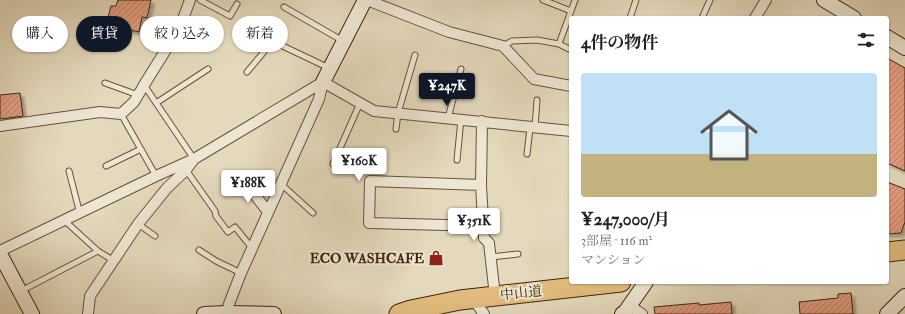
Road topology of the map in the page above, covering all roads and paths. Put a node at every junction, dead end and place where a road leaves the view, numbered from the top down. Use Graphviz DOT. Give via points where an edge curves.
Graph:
graph roads {
  1 [pos="190,0"];
  2 [pos="200,0"];
  3 [pos="366,0"];
  4 [pos="543,0"];
  5 [pos="575,0"];
  6 [pos="636,0"];
  7 [pos="710,0"];
  8 [pos="766,0"];
  9 [pos="831,2"];
  10 [pos="237,4"];
  11 [pos="284,7"];
  12 [pos="571,11"];
  13 [pos="184,16"];
  14 [pos="569,16"];
  15 [pos="569,16"];
  16 [pos="632,16"];
  17 [pos="703,16"];
  18 [pos="756,16"];
  19 [pos="851,16"];
  20 [pos="889,38"];
  21 [pos="343,41"];
  22 [pos="559,44"];
  23 [pos="503,46"];
  24 [pos="905,48"];
  25 [pos="569,49"];
  26 [pos="164,52"];
  27 [pos="415,55"];
  28 [pos="208,69"];
  29 [pos="331,69"];
  30 [pos="461,69"];
  31 [pos="247,72"];
  32 [pos="323,82"];
  33 [pos="105,83"];
  34 [pos="144,85"];
  35 [pos="569,86"];
  36 [pos="138,96"];
  37 [pos="537,100"];
  38 [pos="156,103"];
  39 [pos="360,103"];
  40 [pos="398,113"];
  41 [pos="121,114"];
  42 [pos="448,118"];
  43 [pos="461,119"];
  44 [pos="482,121"];
  45 [pos="0,126"];
  46 [pos="533,128"];
  47 [pos="396,129"];
  48 [pos="569,131"];
  49 [pos="141,149"];
  50 [pos="527,154"];
  51 [pos="194,159"];
  52 [pos="457,160"];
  53 [pos="334,164"];
  54 [pos="106,166"];
  55 [pos="186,170"];
  56 [pos="70,171"];
  57 [pos="156,176"];
  58 [pos="245,182"];
  59 [pos="281,184"];
  60 [pos="481,185"];
  61 [pos="268,212"];
  62 [pos="313,213"];
  63 [pos="80,214"];
  64 [pos="65,221"];
  65 [pos="138,224"];
  66 [pos="484,226"];
  67 [pos="155,236"];
  68 [pos="252,248"];
  69 [pos="98,250"];
  70 [pos="199,250"];
  71 [pos="905,250"];
  72 [pos="0,252"];
  73 [pos="889,252"];
  74 [pos="518,254"];
  75 [pos="491,257"];
  76 [pos="114,261"];
  77 [pos="241,273"];
  78 [pos="585,284"];
  79 [pos="645,284"];
  80 [pos="20,291"];
  81 [pos="495,296"];
  82 [pos="905,296"];
  83 [pos="473,299"];
  84 [pos="626,310"];
  85 [pos="227,313"];
  86 [pos="32,314"];
  87 [pos="88,314"];
  88 [pos="204,314"];
  89 [pos="273,314"];
  90 [pos="399,314"];
  91 [pos="484,314"];
  92 [pos="642,314"];
  93 [pos="887,314"];
  1 -- 13 [label="street"];
  2 -- 10 [label="lane" via="230,16"];
  3 -- 21 [label="street"];
  3 -- 23 [label="street" via="449,32"];
  4 -- 12 [label="lane"];
  5 -- 12 [label="lane"];
  6 -- 16 [label="lane"];
  7 -- 17 [label="lane"];
  8 -- 18 [label="street"];
  9 -- 19 [label="street"];
  11 -- 21 [label="lane"];
  12 -- 15 [label="lane"];
  14 -- 22 [label="lane"];
  20 -- 24 [label="street"];
  21 -- 29 [label="street"];
  22 -- 23 [label="lane" via="537,40 512,41"];
  22 -- 25 [label="lane"];
  23 -- 35 [label="street" via="534,79"];
  26 -- 34 [label="street"];
  27 -- 40 [label="lane"];
  28 -- 38 [label="lane"];
  29 -- 31 [label="lane" via="270,40"];
  29 -- 32 [label="street"];
  30 -- 42 [label="lane"];
  32 -- 39 [label="street"];
  32 -- 51 [label="street"];
  32 -- 59 [label="street" via="319,99"];
  33 -- 36 [label="lane"];
  34 -- 36 [label="street"];
  34 -- 38 [label="lane"];
  36 -- 41 [label="street"];
  37 -- 46 [label="lane"];
  38 -- 51 [label="lane"];
  39 -- 40 [label="street" via="374,111"];
  39 -- 53 [label="lane"];
  40 -- 42 [label="street"];
  40 -- 47 [label="lane"];
  41 -- 45 [label="street" via="100,112"];
  41 -- 49 [label="lane"];
  42 -- 43 [label="street"];
  43 -- 44 [label="street"];
  43 -- 52 [label="lane"];
  44 -- 46 [label="street"];
  44 -- 60 [label="street"];
  46 -- 48 [label="street"];
  46 -- 50 [label="lane"];
  49 -- 54 [label="lane"];
  49 -- 57 [label="lane"];
  51 -- 55 [label="street"];
  51 -- 57 [label="street"];
  55 -- 65 [label="street" via="167,188"];
  55 -- 68 [label="lane" via="228,232 235,227"];
  56 -- 63 [label="lane"];
  57 -- 63 [label="street"];
  58 -- 61 [label="street"];
  59 -- 61 [label="street"];
  59 -- 62 [label="lane"];
  60 -- 66 [label="street"];
  60 -- 66 [label="street" via="370,181 369,223"];
  61 -- 68 [label="street"];
  63 -- 64 [label="street"];
  64 -- 69 [label="lane"];
  64 -- 72 [label="street"];
  65 -- 67 [label="lane"];
  65 -- 76 [label="street"];
  66 -- 75 [label="street" via="484,238 489,243"];
  68 -- 77 [label="street"];
  69 -- 76 [label="lane"];
  69 -- 80 [label="lane"];
  70 -- 77 [label="lane"];
  71 -- 73 [label="highway"];
  72 -- 80 [label="street"];
  74 -- 75 [label="lane"];
  75 -- 81 [label="street"];
  76 -- 87 [label="street" via="90,296"];
  77 -- 85 [label="street"];
  78 -- 81 [label="highway, 中山道"];
  79 -- 84 [label="street"];
  80 -- 86 [label="street"];
  81 -- 83 [label="highway, 中山道"];
  82 -- 93 [label="street"];
  83 -- 90 [label="highway, 中山道"];
  83 -- 91 [label="street"];
  84 -- 92 [label="street"];
  85 -- 88 [label="street"];
  85 -- 89 [label="street"];
}
